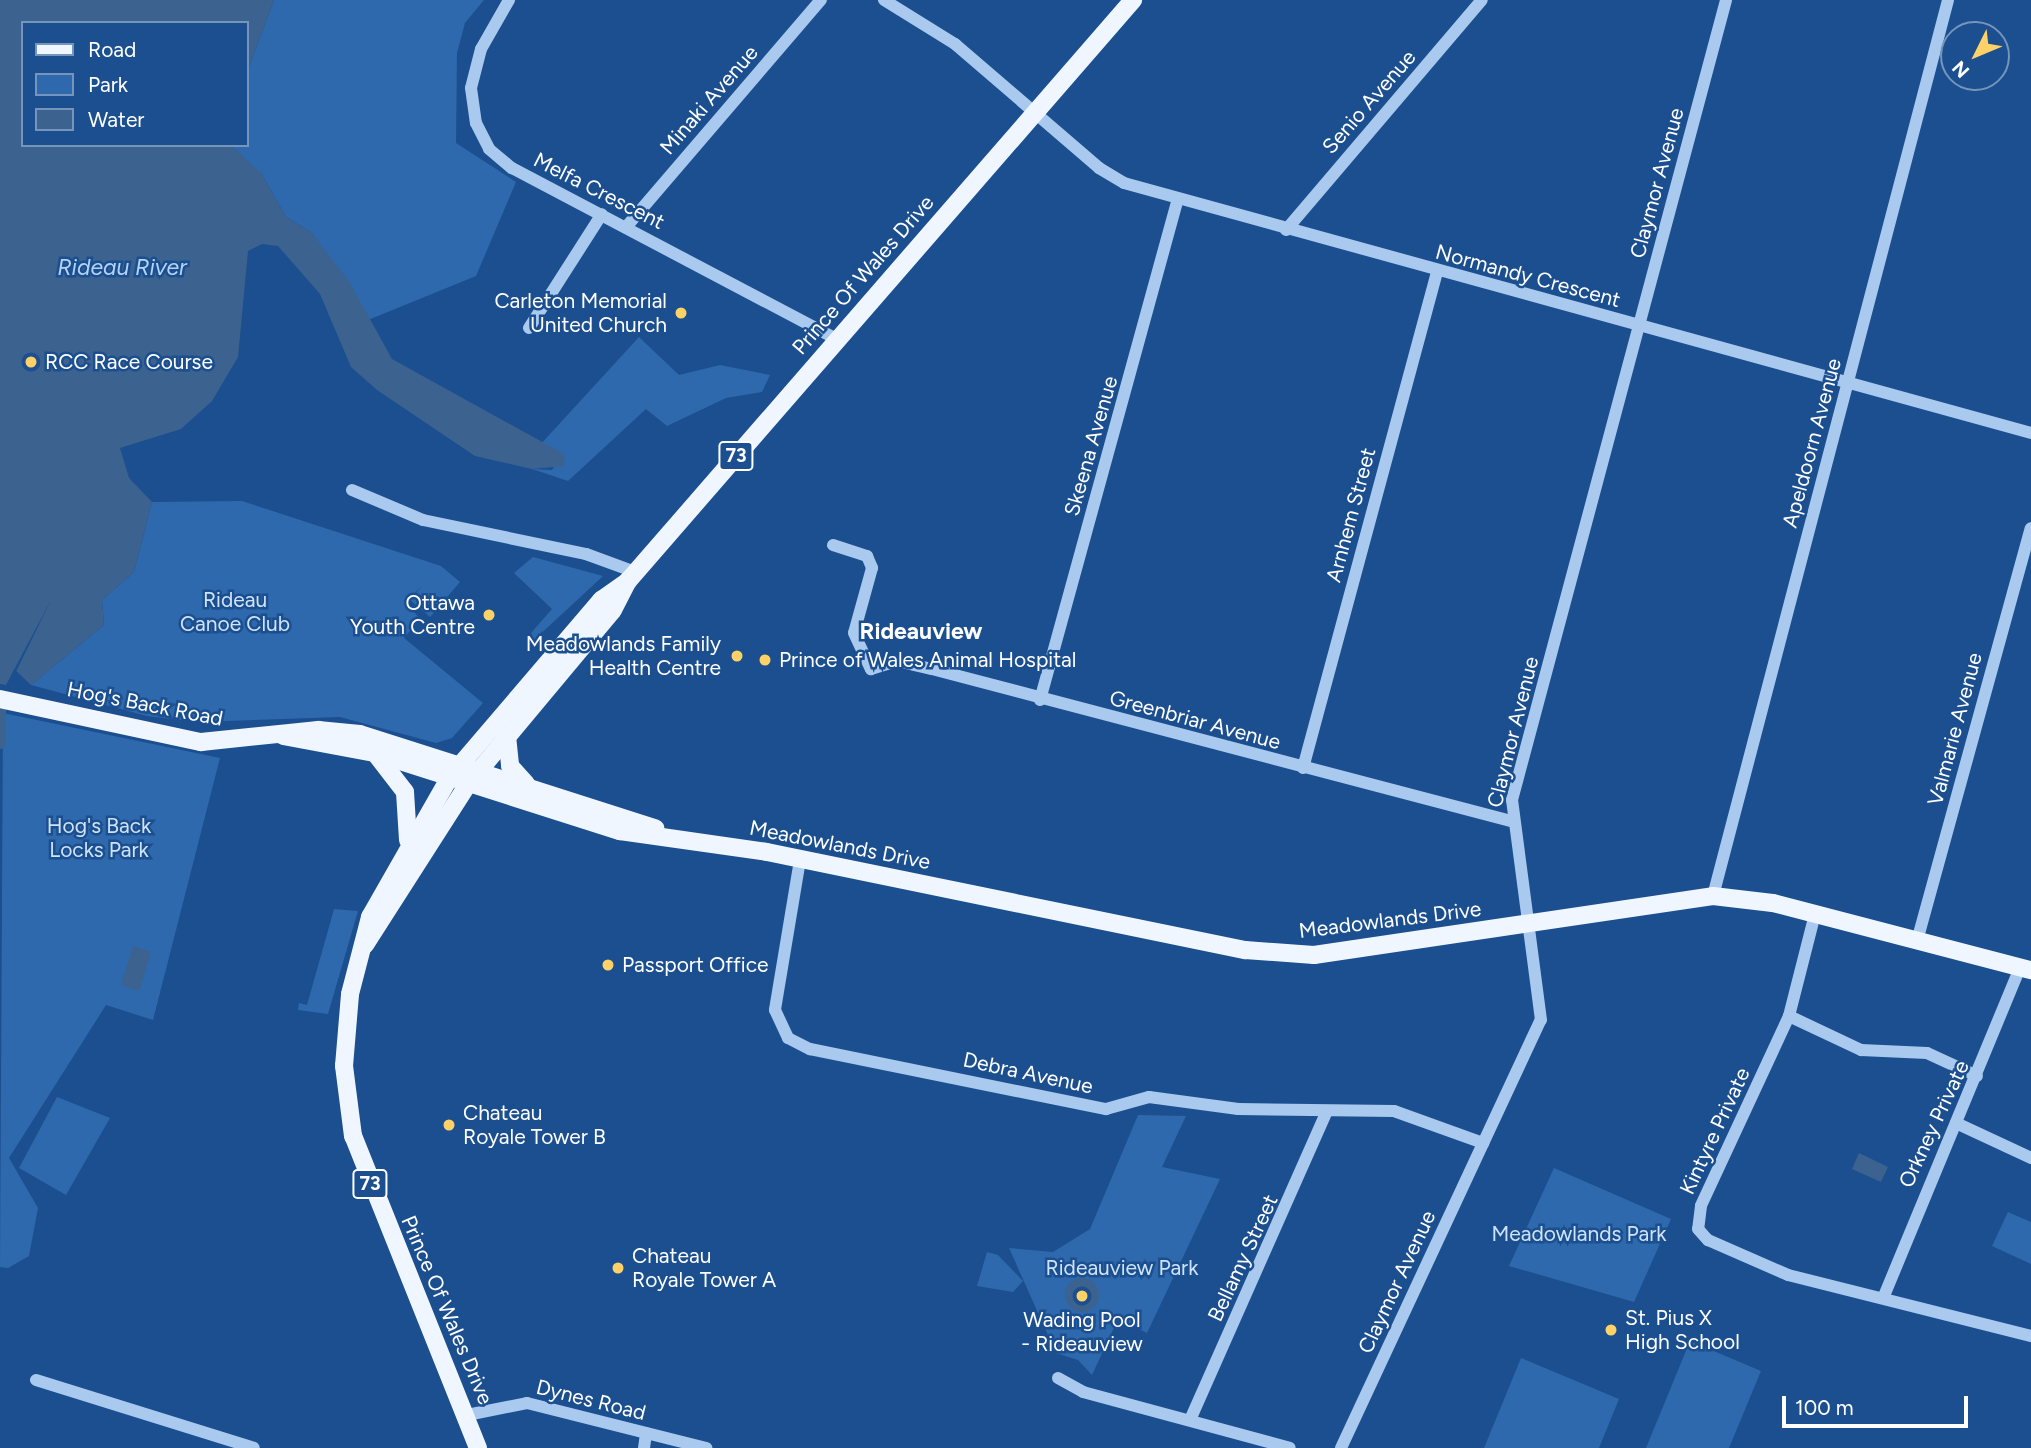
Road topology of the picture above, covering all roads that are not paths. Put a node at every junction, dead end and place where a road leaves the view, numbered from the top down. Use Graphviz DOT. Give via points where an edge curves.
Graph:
graph roads {
  1 [pos="509,0"];
  2 [pos="821,0"];
  3 [pos="884,0"];
  4 [pos="1133,0"];
  5 [pos="1482,0"];
  6 [pos="1726,0"];
  7 [pos="1948,0"];
  8 [pos="1036,113"];
  9 [pos="1177,202"];
  10 [pos="601,214"];
  11 [pos="627,226"];
  12 [pos="1286,230"];
  13 [pos="1437,272"];
  14 [pos="1639,324"];
  15 [pos="529,328"];
  16 [pos="837,339"];
  17 [pos="1848,383"];
  18 [pos="2031,433"];
  19 [pos="352,490"];
  20 [pos="2031,528"];
  21 [pos="833,545"];
  22 [pos="632,577"];
  23 [pos="0,699"];
  24 [pos="1040,700"];
  25 [pos="283,736"];
  26 [pos="507,736"];
  27 [pos="375,753"];
  28 [pos="1303,768"];
  29 [pos="479,769"];
  30 [pos="455,770"];
  31 [pos="468,784"];
  32 [pos="528,786"];
  33 [pos="1511,821"];
  34 [pos="670,835"];
  35 [pos="404,852"];
  36 [pos="800,860"];
  37 [pos="1713,895"];
  38 [pos="1815,914"];
  39 [pos="1529,924"];
  40 [pos="1917,942"];
  41 [pos="365,945"];
  42 [pos="2025,969"];
  43 [pos="1789,1016"];
  44 [pos="1977,1076"];
  45 [pos="1327,1111"];
  46 [pos="1956,1123"];
  47 [pos="1483,1143"];
  48 [pos="2031,1158"];
  49 [pos="1884,1296"];
  50 [pos="2031,1336"];
  51 [pos="1058,1378"];
  52 [pos="36,1380"];
  53 [pos="467,1415"];
  54 [pos="1190,1420"];
  55 [pos="646,1433"];
  56 [pos="247,1447"];
  57 [pos="478,1448"];
  58 [pos="643,1448"];
  59 [pos="706,1448"];
  60 [pos="1290,1448"];
  61 [pos="1341,1448"];
  1 -- 10 [label="street, Melfa Crescent" via="478,59 471,88 476,123 489,149 512,168"];
  2 -- 11 [label="street, Minaki Avenue"];
  3 -- 8 [label="street" via="955,44"];
  4 -- 8 [label="main road, Prince Of Wales Drive / 73"];
  5 -- 12 [label="street, Senio Avenue"];
  6 -- 14 [label="street, Claymor Avenue"];
  7 -- 17 [label="street, Apeldoorn Avenue"];
  8 -- 9 [label="street, Normandy Crescent" via="1098,169"];
  8 -- 16 [label="main road, Prince Of Wales Drive / 73"];
  9 -- 12 [label="street, Normandy Crescent"];
  9 -- 24 [label="street, Skeena Avenue"];
  10 -- 11 [label="street, Melfa Crescent"];
  10 -- 15 [label="street"];
  11 -- 16 [label="street, Melfa Crescent"];
  12 -- 13 [label="street, Normandy Crescent"];
  13 -- 14 [label="street, Normandy Crescent"];
  13 -- 28 [label="street, Arnhem Street"];
  14 -- 17 [label="street, Normandy Crescent"];
  14 -- 33 [label="street, Claymor Avenue"];
  16 -- 22 [label="main road, Prince Of Wales Drive / 73"];
  17 -- 18 [label="street, Normandy Crescent"];
  17 -- 37 [label="street, Apeldoorn Avenue"];
  19 -- 22 [label="street" via="423,520 586,554"];
  20 -- 40 [label="street, Valmarie Avenue"];
  21 -- 24 [label="street, Greenbriar Avenue" via="867,556 872,568 854,633 871,669 897,661"];
  22 -- 26 [label="main road, Prince Of Wales Drive / 73" via="613,610"];
  22 -- 30 [label="main road, Prince Of Wales Drive / 73" via="601,600"];
  23 -- 25 [label="main road, Hog's Back Road" via="201,742"];
  24 -- 28 [label="street, Greenbriar Avenue"];
  25 -- 27 [label="main road, Hog's Back Road"];
  25 -- 30 [label="main road, Hog's Back Road" via="317,730 360,734"];
  26 -- 29 [label="main road, Prince Of Wales Drive / 73"];
  26 -- 32 [label="main road" via="510,766"];
  27 -- 30 [label="main road, Hog's Back Road"];
  27 -- 35 [label="main road" via="408,801"];
  28 -- 33 [label="street, Greenbriar Avenue"];
  29 -- 30 [label="main road, Meadowlands Drive"];
  29 -- 31 [label="main road, Prince Of Wales Drive / 73"];
  29 -- 32 [label="main road, Meadowlands Drive"];
  30 -- 31 [label="main road, Meadowlands Drive"];
  30 -- 35 [label="main road, Prince Of Wales Drive / 73"];
  31 -- 34 [label="main road, Meadowlands Drive" via="620,831"];
  31 -- 41 [label="main road, Prince Of Wales Drive / 73"];
  32 -- 34 [label="main road, Meadowlands Drive"];
  33 -- 39 [label="street, Claymor Avenue"];
  34 -- 36 [label="main road, Meadowlands Drive"];
  35 -- 41 [label="main road, Prince Of Wales Drive / 73" via="370,918"];
  36 -- 39 [label="main road, Meadowlands Drive" via="1283,955"];
  36 -- 45 [label="street, Debra Avenue" via="775,1010 788,1038 810,1049 1096,1108 1149,1097"];
  37 -- 38 [label="main road, Meadowlands Drive"];
  37 -- 39 [label="main road, Meadowlands Drive"];
  38 -- 40 [label="main road, Meadowlands Drive"];
  38 -- 43 [label="street, Kintyre Private"];
  39 -- 47 [label="street, Claymor Avenue" via="1541,1020"];
  40 -- 42 [label="main road, Meadowlands Drive"];
  41 -- 53 [label="main road, Prince Of Wales Drive / 73" via="344,1031 351,1129"];
  42 -- 44 [label="street, Orkney Private"];
  43 -- 44 [label="street" via="1861,1050 1927,1053"];
  43 -- 49 [label="street, Kintyre Private" via="1701,1206 1699,1229 1708,1240 1788,1275"];
  44 -- 46 [label="street, Orkney Private"];
  45 -- 47 [label="street, Debra Avenue" via="1394,1111"];
  45 -- 54 [label="street, Bellamy Street"];
  46 -- 48 [label="street"];
  46 -- 49 [label="street, Orkney Private" via="1898,1248"];
  47 -- 61 [label="street, Claymor Avenue"];
  49 -- 50 [label="street, Kintyre Private"];
  51 -- 54 [label="street" via="1083,1392"];
  52 -- 56 [label="street"];
  53 -- 55 [label="street, Dynes Road" via="527,1403"];
  53 -- 57 [label="main road, Prince Of Wales Drive / 73"];
  54 -- 60 [label="street"];
  55 -- 58 [label="street"];
  55 -- 59 [label="street, Dynes Road"];
}
